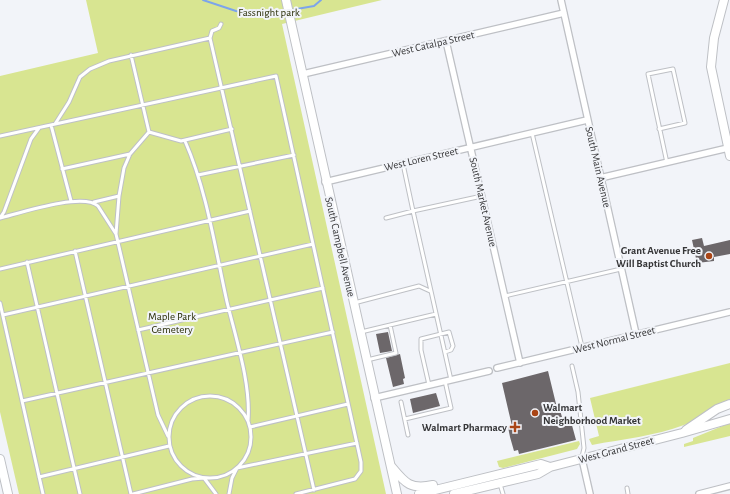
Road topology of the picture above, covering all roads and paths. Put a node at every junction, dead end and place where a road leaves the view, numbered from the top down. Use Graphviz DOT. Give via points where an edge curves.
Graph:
graph roads {
  1 [pos="286,0"];
  2 [pos="561,0"];
  3 [pos="724,0"];
  4 [pos="564,13"];
  5 [pos="221,24"];
  6 [pos="210,38"];
  7 [pos="446,41"];
  8 [pos="131,55"];
  9 [pos="303,74"];
  10 [pos="223,87"];
  11 [pos="142,105"];
  12 [pos="587,120"];
  13 [pos="53,125"];
  14 [pos="39,128"];
  15 [pos="232,129"];
  16 [pos="659,129"];
  17 [pos="149,132"];
  18 [pos="532,133"];
  19 [pos="0,136"];
  20 [pos="185,141"];
  21 [pos="471,147"];
  22 [pos="729,152"];
  23 [pos="130,154"];
  24 [pos="294,155"];
  25 [pos="667,163"];
  26 [pos="403,164"];
  27 [pos="240,166"];
  28 [pos="62,169"];
  29 [pos="198,175"];
  30 [pos="600,178"];
  31 [pos="325,182"];
  32 [pos="119,196"];
  33 [pos="482,196"];
  34 [pos="71,201"];
  35 [pos="94,202"];
  36 [pos="250,211"];
  37 [pos="413,211"];
  38 [pos="0,218"];
  39 [pos="386,218"];
  40 [pos="209,221"];
  41 [pos="116,234"];
  42 [pos="118,241"];
  43 [pos="313,244"];
  44 [pos="75,251"];
  45 [pos="260,257"];
  46 [pos="27,262"];
  47 [pos="219,266"];
  48 [pos="0,269"];
  49 [pos="621,269"];
  50 [pos="567,282"];
  51 [pos="128,286"];
  52 [pos="323,288"];
  53 [pos="430,291"];
  54 [pos="86,296"];
  55 [pos="505,296"];
  56 [pos="270,300"];
  57 [pos="353,303"];
  58 [pos="0,304"];
  59 [pos="38,308"];
  60 [pos="229,309"];
  61 [pos="730,312"];
  62 [pos="436,314"];
  63 [pos="3,316"];
  64 [pos="390,325"];
  65 [pos="138,330"];
  66 [pos="333,332"];
  67 [pos="359,333"];
  68 [pos="440,333"];
  69 [pos="636,334"];
  70 [pos="280,344"];
  71 [pos="582,347"];
  72 [pos="445,352"];
  73 [pos="239,353"];
  74 [pos="366,360"];
  75 [pos="520,362"];
  76 [pos="572,366"];
  77 [pos="497,368"];
  78 [pos="489,371"];
  79 [pos="148,373"];
  80 [pos="451,380"];
  81 [pos="445,381"];
  82 [pos="106,383"];
  83 [pos="429,385"];
  84 [pos="58,394"];
  85 [pos="374,398"];
  86 [pos="22,401"];
  87 [pos="400,402"];
  88 [pos="348,404"];
  89 [pos="730,404"];
  90 [pos="297,416"];
  91 [pos="405,419"];
  92 [pos="730,419"];
  93 [pos="248,421"];
  94 [pos="250,427"];
  95 [pos="682,433"];
  96 [pos="408,435"];
  97 [pos="168,436"];
  98 [pos="357,444"];
  99 [pos="169,446"];
  100 [pos="306,454"];
  101 [pos="123,456"];
  102 [pos="0,459"];
  103 [pos="582,459"];
  104 [pos="389,463"];
  105 [pos="550,467"];
  106 [pos="74,468"];
  107 [pos="237,468"];
  108 [pos="39,476"];
  109 [pos="204,478"];
  110 [pos="500,483"];
  111 [pos="457,484"];
  112 [pos="730,486"];
  113 [pos="626,488"];
  114 [pos="314,490"];
  115 [pos="470,492"];
  116 [pos="8,494"];
  117 [pos="43,494"];
  118 [pos="80,494"];
  119 [pos="132,494"];
  120 [pos="216,494"];
  121 [pos="229,494"];
  122 [pos="296,494"];
  123 [pos="396,494"];
  124 [pos="419,494"];
  125 [pos="454,494"];
  126 [pos="503,494"];
  127 [pos="590,494"];
  128 [pos="628,494"];
  129 [pos="699,494"];
  1 -- 9 [label="main road, South Campbell Avenue"];
  2 -- 4 [label="street, South Main Avenue"];
  3 -- 22 [label="main road" via="714,38 711,67"];
  4 -- 7 [label="street, West Catalpa Street"];
  4 -- 12 [label="street, South Main Avenue"];
  5 -- 6 [label="lane" via="212,30"];
  6 -- 8 [label="lane"];
  6 -- 10 [label="lane"];
  7 -- 9 [label="street, West Catalpa Street"];
  7 -- 21 [label="street, South Market Avenue"];
  8 -- 11 [label="lane"];
  8 -- 13 [label="lane" via="90,69 80,77 69,102"];
  9 -- 31 [label="main road, South Campbell Avenue"];
  10 -- 11 [label="lane"];
  10 -- 15 [label="lane"];
  10 -- 24 [label="lane" via="276,76"];
  11 -- 13 [label="lane"];
  11 -- 17 [label="lane"];
  12 -- 18 [label="street, West Loren Street"];
  12 -- 30 [label="street, South Main Avenue"];
  13 -- 14 [label="lane"];
  13 -- 28 [label="lane"];
  14 -- 19 [label="lane"];
  14 -- 38 [label="lane" via="31,139"];
  15 -- 20 [label="lane"];
  15 -- 27 [label="lane"];
  16 -- 16 [label="lane" via="648,74 673,69 685,123"];
  16 -- 25 [label="lane"];
  17 -- 20 [label="lane"];
  17 -- 23 [label="lane"];
  18 -- 21 [label="street, West Loren Street"];
  18 -- 50 [label="lane"];
  20 -- 29 [label="lane"];
  21 -- 26 [label="street, West Loren Street"];
  21 -- 33 [label="street, South Market Avenue"];
  22 -- 25 [label="street"];
  23 -- 28 [label="lane"];
  23 -- 32 [label="lane" via="124,168"];
  24 -- 27 [label="lane"];
  24 -- 43 [label="lane"];
  25 -- 30 [label="street"];
  26 -- 31 [label="street, West Loren Street"];
  26 -- 37 [label="lane"];
  27 -- 29 [label="lane"];
  27 -- 36 [label="lane"];
  28 -- 34 [label="lane"];
  29 -- 40 [label="lane"];
  30 -- 49 [label="street, South Main Avenue"];
  31 -- 57 [label="main road, South Campbell Avenue"];
  32 -- 35 [label="lane"];
  32 -- 41 [label="lane"];
  33 -- 37 [label="lane"];
  33 -- 55 [label="street, South Market Avenue"];
  34 -- 35 [label="lane"];
  34 -- 38 [label="lane"];
  35 -- 41 [label="lane"];
  36 -- 40 [label="lane"];
  36 -- 45 [label="lane"];
  37 -- 39 [label="lane"];
  37 -- 53 [label="lane"];
  40 -- 42 [label="lane"];
  40 -- 47 [label="lane"];
  41 -- 42 [label="lane"];
  42 -- 44 [label="lane"];
  42 -- 51 [label="lane"];
  43 -- 45 [label="lane"];
  43 -- 52 [label="lane"];
  44 -- 46 [label="lane"];
  44 -- 54 [label="lane"];
  45 -- 47 [label="lane"];
  45 -- 56 [label="lane"];
  46 -- 48 [label="lane"];
  46 -- 59 [label="lane"];
  47 -- 51 [label="lane"];
  47 -- 60 [label="lane"];
  49 -- 50 [label="lane"];
  49 -- 69 [label="street, South Main Avenue"];
  50 -- 55 [label="lane"];
  50 -- 71 [label="lane"];
  51 -- 54 [label="lane"];
  51 -- 65 [label="lane"];
  52 -- 56 [label="lane"];
  52 -- 66 [label="lane"];
  53 -- 57 [label="lane" via="419,286"];
  53 -- 62 [label="lane"];
  54 -- 59 [label="lane"];
  54 -- 82 [label="lane"];
  55 -- 75 [label="street, South Market Avenue"];
  56 -- 60 [label="lane"];
  56 -- 70 [label="lane"];
  57 -- 67 [label="main road, South Campbell Avenue"];
  58 -- 63 [label="lane"];
  59 -- 63 [label="lane"];
  59 -- 84 [label="lane"];
  60 -- 65 [label="lane"];
  60 -- 73 [label="lane"];
  61 -- 69 [label="street, West Normal Street"];
  62 -- 64 [label="lane"];
  62 -- 68 [label="lane"];
  63 -- 86 [label="lane"];
  64 -- 67 [label="lane"];
  64 -- 74 [label="lane" via="396,353"];
  65 -- 79 [label="lane"];
  66 -- 70 [label="lane"];
  66 -- 88 [label="lane"];
  67 -- 74 [label="main road, South Campbell Avenue"];
  68 -- 72 [label="lane"];
  68 -- 72 [label="lane" via="450,333 452,348"];
  68 -- 83 [label="lane" via="420,341"];
  69 -- 71 [label="street, West Normal Street"];
  70 -- 73 [label="lane"];
  70 -- 90 [label="lane"];
  71 -- 75 [label="street, West Normal Street"];
  72 -- 80 [label="lane"];
  73 -- 79 [label="lane"];
  73 -- 93 [label="lane" via="249,407"];
  74 -- 85 [label="main road, South Campbell Avenue"];
  75 -- 77 [label="street, West Normal Street"];
  76 -- 103 [label="lane" via="578,392 584,448"];
  78 -- 80 [label="street"];
  79 -- 82 [label="lane"];
  79 -- 97 [label="lane" via="158,415"];
  80 -- 81 [label="street"];
  81 -- 83 [label="street"];
  81 -- 91 [label="lane" via="451,408"];
  82 -- 84 [label="lane"];
  82 -- 101 [label="lane"];
  83 -- 85 [label="street"];
  84 -- 86 [label="lane"];
  84 -- 106 [label="lane"];
  85 -- 104 [label="main road, South Campbell Avenue"];
  86 -- 108 [label="lane"];
  87 -- 91 [label="lane"];
  88 -- 90 [label="lane"];
  88 -- 98 [label="lane"];
  89 -- 95 [label="main road, West Grand Street" via="717,409"];
  90 -- 94 [label="lane"];
  90 -- 100 [label="lane"];
  91 -- 96 [label="lane"];
  92 -- 95 [label="main road, West Grand Street"];
  93 -- 94 [label="lane"];
  93 -- 97 [label="lane" via="238,406 228,400 217,396 205,396 194,399 179,409 170,424"];
  94 -- 107 [label="lane" via="250,450"];
  95 -- 103 [label="main road, West Grand Street"];
  97 -- 99 [label="lane"];
  98 -- 100 [label="lane"];
  98 -- 114 [label="lane" via="361,462 358,477 350,482"];
  99 -- 101 [label="lane"];
  99 -- 109 [label="lane" via="175,460 185,471"];
  100 -- 107 [label="lane"];
  100 -- 114 [label="lane"];
  101 -- 106 [label="lane"];
  101 -- 119 [label="lane"];
  102 -- 116 [label="main road"];
  103 -- 105 [label="main road, West Grand Street"];
  103 -- 127 [label="street"];
  104 -- 111 [label="main road" via="411,486 422,487 448,482"];
  104 -- 123 [label="main road, South Campbell Avenue"];
  105 -- 110 [label="main road, West Grand Street" via="538,474"];
  105 -- 111 [label="main road, West Grand Street" via="541,464"];
  106 -- 108 [label="lane"];
  106 -- 118 [label="lane"];
  107 -- 109 [label="lane" via="224,476"];
  107 -- 121 [label="lane"];
  108 -- 117 [label="lane"];
  109 -- 119 [label="lane"];
  109 -- 120 [label="lane"];
  110 -- 115 [label="main road, West Grand Street"];
  110 -- 126 [label="lane"];
  111 -- 124 [label="main road, West Grand Street"];
  112 -- 129 [label="street"];
  113 -- 128 [label="lane"];
  114 -- 122 [label="lane"];
  115 -- 125 [label="main road, West Grand Street"];
}
